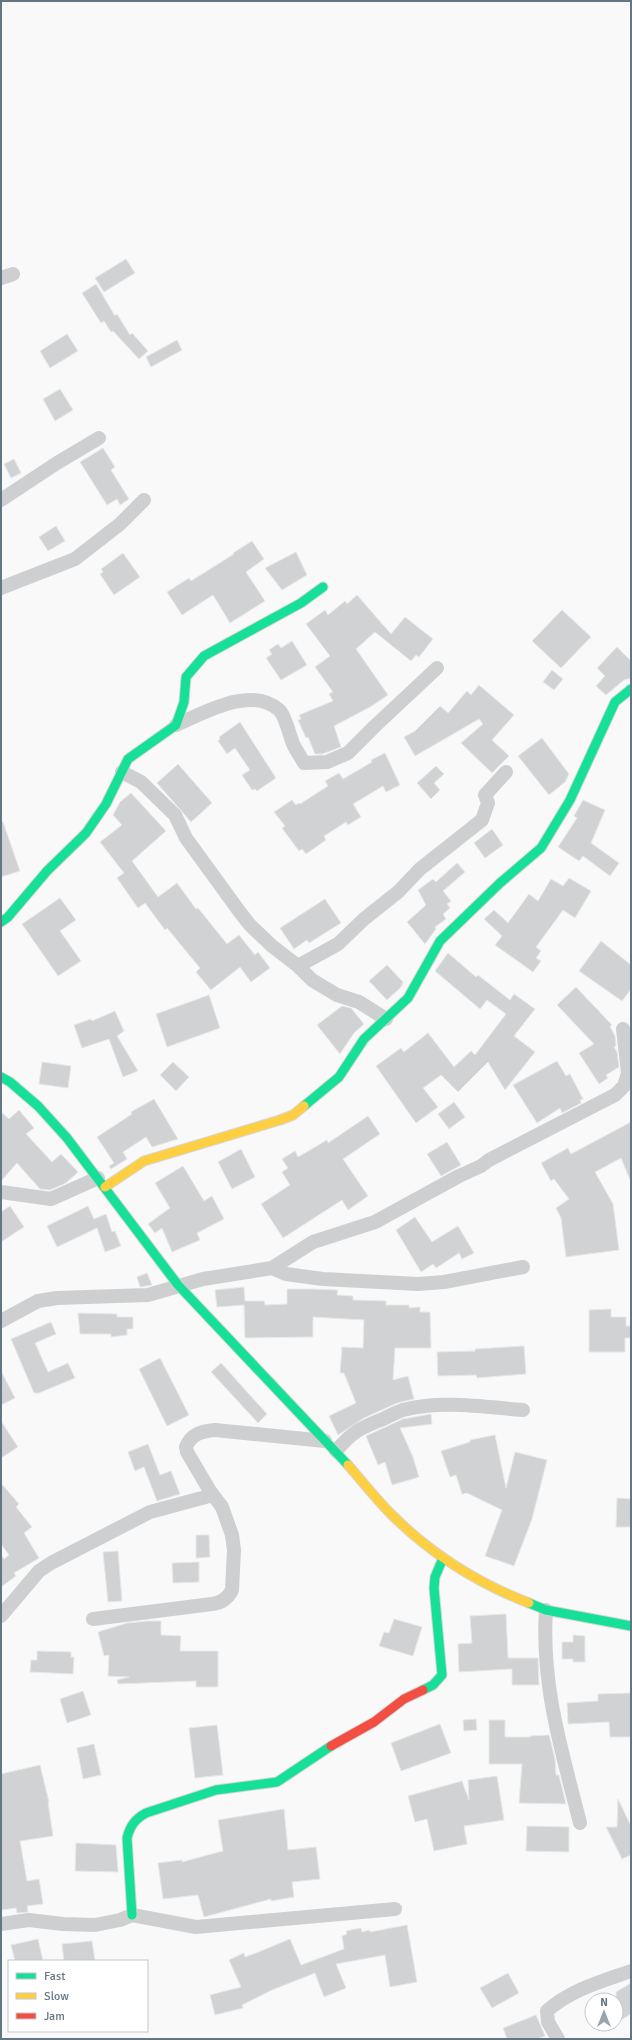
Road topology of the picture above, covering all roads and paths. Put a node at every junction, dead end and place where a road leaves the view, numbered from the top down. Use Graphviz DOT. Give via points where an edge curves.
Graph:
graph roads {
  1 [pos="99,438"];
  2 [pos="1,500"];
  3 [pos="144,500"];
  4 [pos="323,587"];
  5 [pos="1,588"];
  6 [pos="438,668"];
  7 [pos="631,689"];
  8 [pos="176,725"];
  9 [pos="122,772"];
  10 [pos="506,772"];
  11 [pos="1,922"];
  12 [pos="298,966"];
  13 [pos="386,1019"];
  14 [pos="623,1029"];
  15 [pos="1,1077"];
  16 [pos="101,1183"];
  17 [pos="1,1192"];
  18 [pos="523,1267"];
  19 [pos="272,1268"];
  20 [pos="178,1285"];
  21 [pos="1,1321"];
  22 [pos="523,1410"];
  23 [pos="326,1441"];
  24 [pos="336,1451"];
  25 [pos="213,1495"];
  26 [pos="443,1558"];
  27 [pos="546,1610"];
  28 [pos="1,1616"];
  29 [pos="94,1619"];
  30 [pos="631,1626"];
  31 [pos="580,1823"];
  32 [pos="395,1909"];
  33 [pos="132,1915"];
  34 [pos="1,1924"];
  35 [pos="631,1971"];
  36 [pos="558,2039"];
  1 -- 2 [label="street"];
  3 -- 5 [label="street" via="120,524 75,559"];
  4 -- 8 [label="street" via="301,603 204,656 186,677 184,702"];
  6 -- 8 [label="street" via="348,753 327,762 304,763 294,746 280,710 248,699 228,703"];
  7 -- 13 [label="street" via="615,702 570,800 541,848 440,941 408,998"];
  8 -- 9 [label="street" via="128,759"];
  9 -- 11 [label="street" via="106,804 86,833"];
  9 -- 12 [label="street" via="141,782 175,815 186,838 250,925"];
  10 -- 12 [label="street" via="485,795 488,803 482,820 420,869 398,892 338,944"];
  12 -- 13 [label="street" via="312,980 337,995 359,1002"];
  13 -- 16 [label="street" via="364,1039 339,1077 293,1114 266,1125 144,1161"];
  14 -- 19 [label="street" via="628,1073 624,1086 615,1095 375,1222 313,1242"];
  15 -- 16 [label="street" via="38,1106 68,1138"];
  16 -- 17 [label="street" via="51,1199"];
  16 -- 20 [label="street"];
  18 -- 19 [label="street" via="444,1282 418,1284 323,1279 286,1274"];
  19 -- 20 [label="street"];
  20 -- 21 [label="street" via="148,1295 38,1301"];
  20 -- 23 [label="street"];
  22 -- 24 [label="street" via="452,1405 402,1411 349,1436"];
  23 -- 24 [label="street"];
  23 -- 25 [label="street" via="215,1430 193,1436 186,1447 187,1452"];
  24 -- 26 [label="street" via="390,1514"];
  25 -- 28 [label="street" via="150,1512 51,1563 39,1571"];
  25 -- 29 [label="street" via="222,1507 232,1535 234,1550 232,1590 229,1595 218,1603"];
  26 -- 27 [label="street" via="464,1573"];
  26 -- 33 [label="street" via="435,1577 434,1588 442,1675 433,1685 404,1699 374,1722 321,1752 277,1782 216,1790 146,1812 135,1818 128,1838"];
  27 -- 30 [label="street"];
  27 -- 31 [label="street" via="544,1635 548,1690"];
  32 -- 33 [label="street" via="196,1927"];
  33 -- 34 [label="street" via="120,1920 95,1924 29,1920"];
  35 -- 36 [label="street" via="593,1984 551,2006 547,2011 548,2022"];
}
